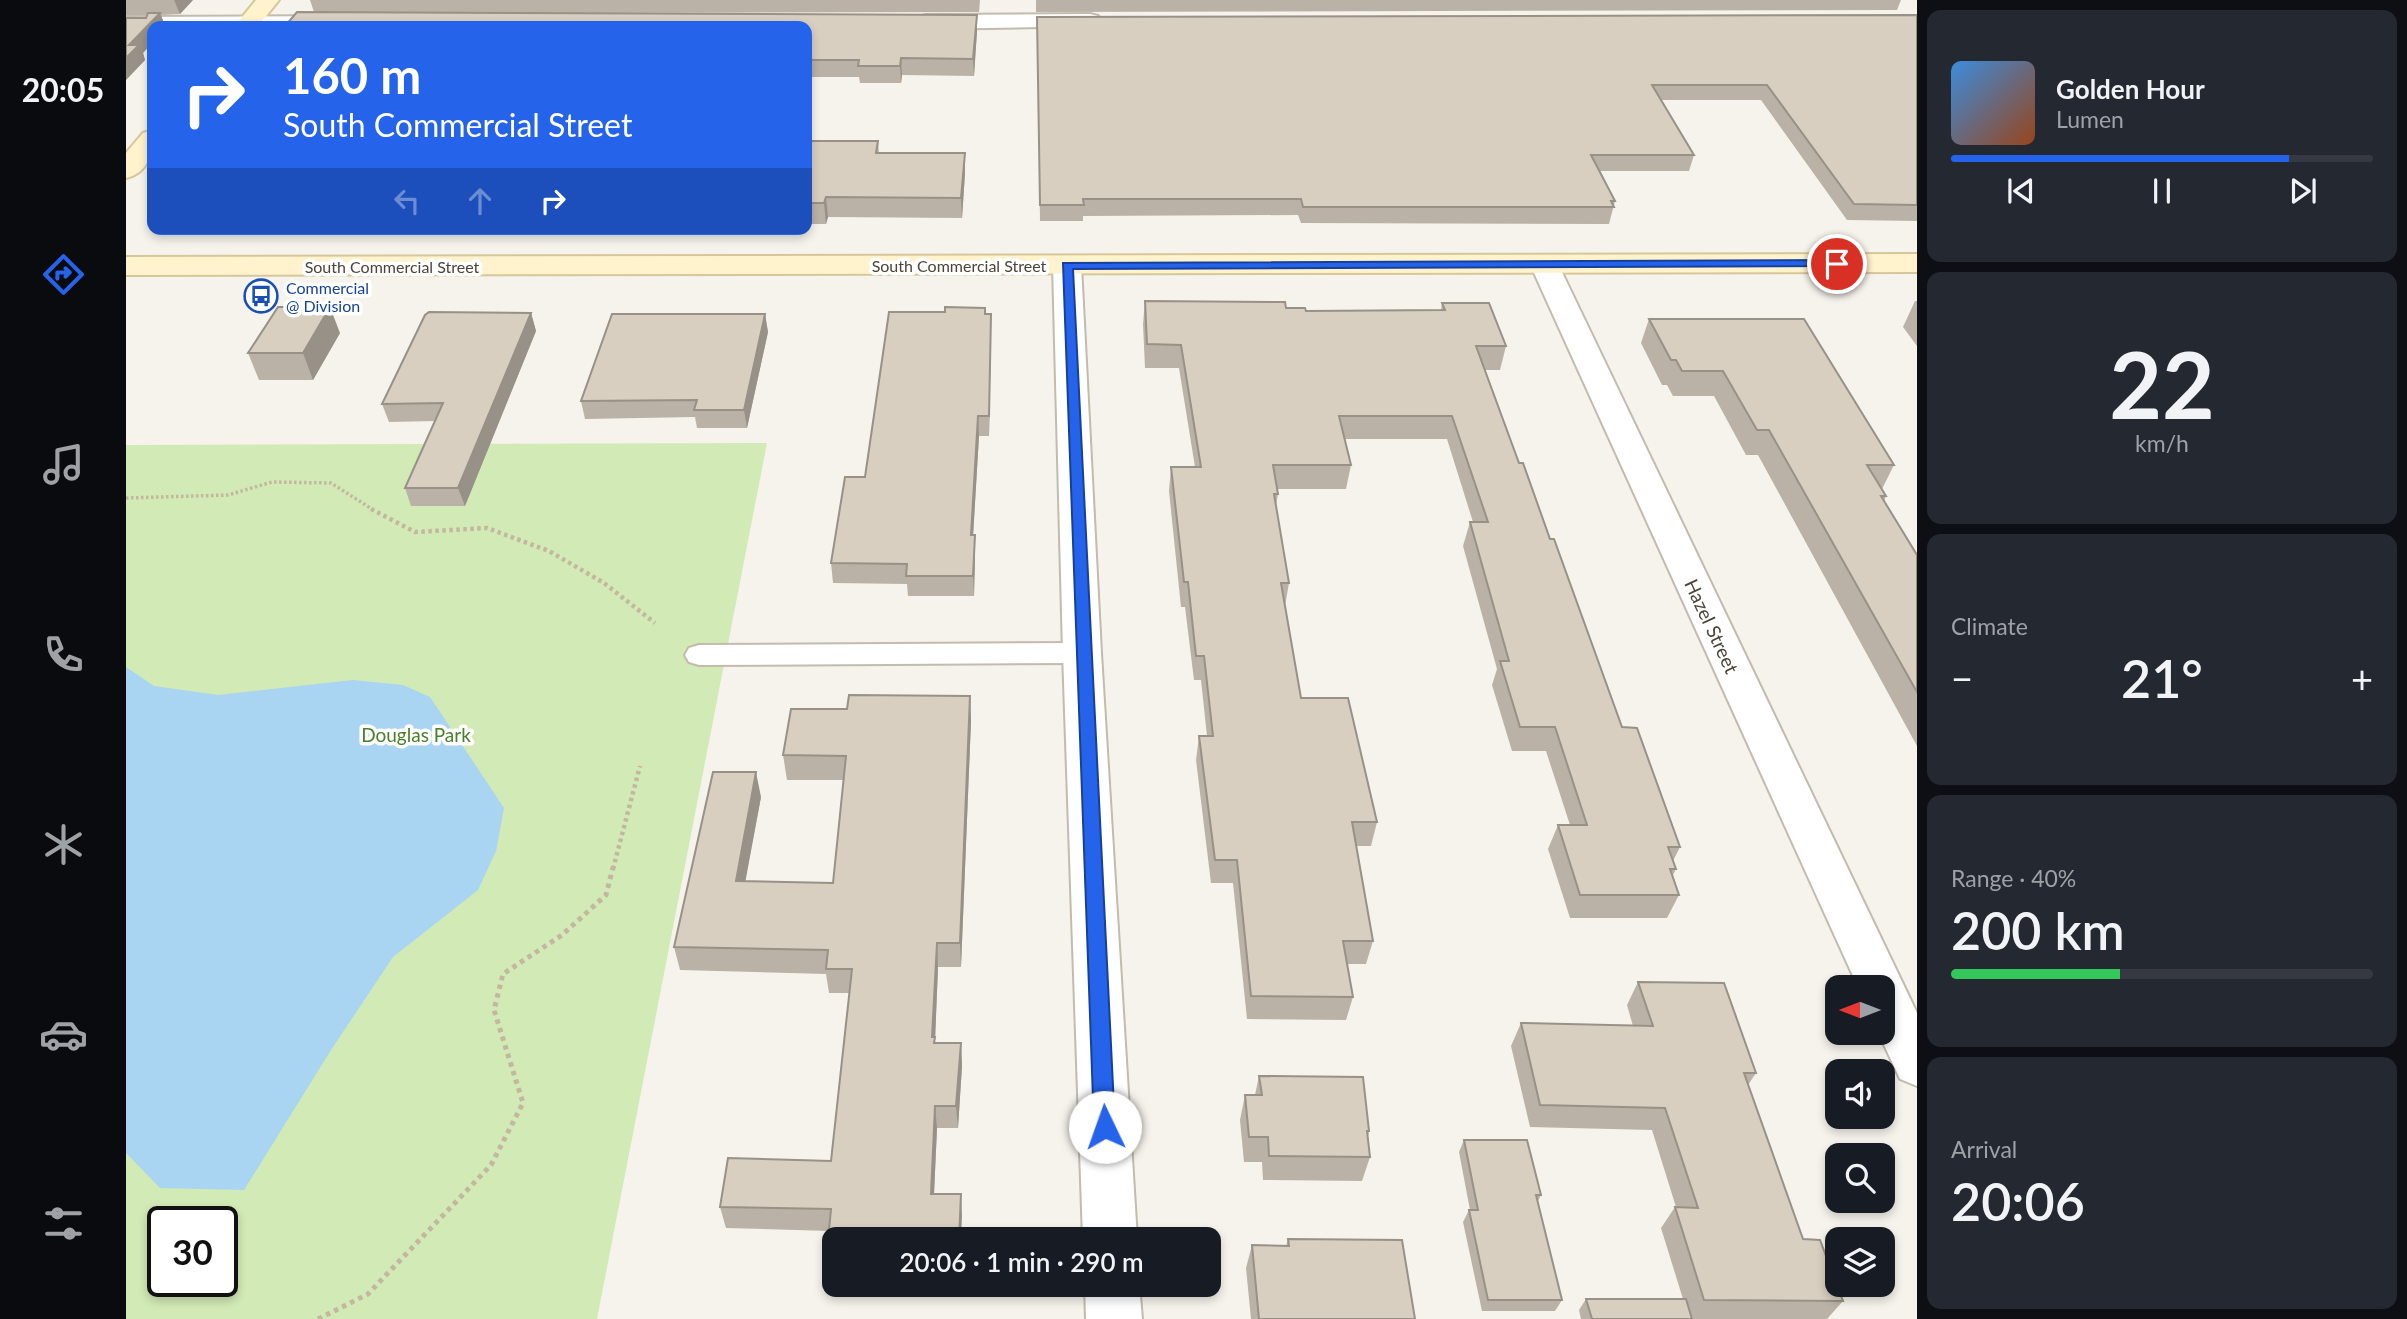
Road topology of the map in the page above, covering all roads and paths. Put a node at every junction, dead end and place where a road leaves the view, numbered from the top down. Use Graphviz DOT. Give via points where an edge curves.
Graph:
graph roads {
  1 [pos="268,0"];
  2 [pos="250,21"];
  3 [pos="1106,21"];
  4 [pos="911,22"];
  5 [pos="126,24"];
  6 [pos="147,24"];
  7 [pos="147,144"];
  8 [pos="126,170"];
  9 [pos="1917,263"];
  10 [pos="1544,264"];
  11 [pos="1067,265"];
  12 [pos="126,266"];
  13 [pos="126,498"];
  14 [pos="655,623"];
  15 [pos="1082,653"];
  16 [pos="699,655"];
  17 [pos="640,766"];
  18 [pos="1875,975"];
  19 [pos="1895,1017"];
  20 [pos="1917,1064"];
  21 [pos="1109,1227"];
  22 [pos="1113,1297"];
  23 [pos="318,1319"];
  24 [pos="1114,1319"];
  1 -- 2 [label="main road"];
  3 -- 4 [label="street"];
  5 -- 6 [label="street"];
  7 -- 8 [label="main road"];
  9 -- 10 [label="main road, South Commercial Street"];
  10 -- 11 [label="main road, South Commercial Street"];
  10 -- 18 [label="street, Hazel Street"];
  11 -- 12 [label="main road, South Commercial Street"];
  11 -- 15 [label="street"];
  13 -- 14 [label="path" via="228,495 272,482 331,483 415,532 487,528 549,551 604,583"];
  15 -- 16 [label="lane"];
  15 -- 21 [label="street"];
  17 -- 23 [label="path" via="606,895 562,934 503,974 494,1010 523,1103 491,1165 368,1294"];
  19 -- 20 [label="street, Hazel Street"];
  22 -- 24 [label="street"];
}
